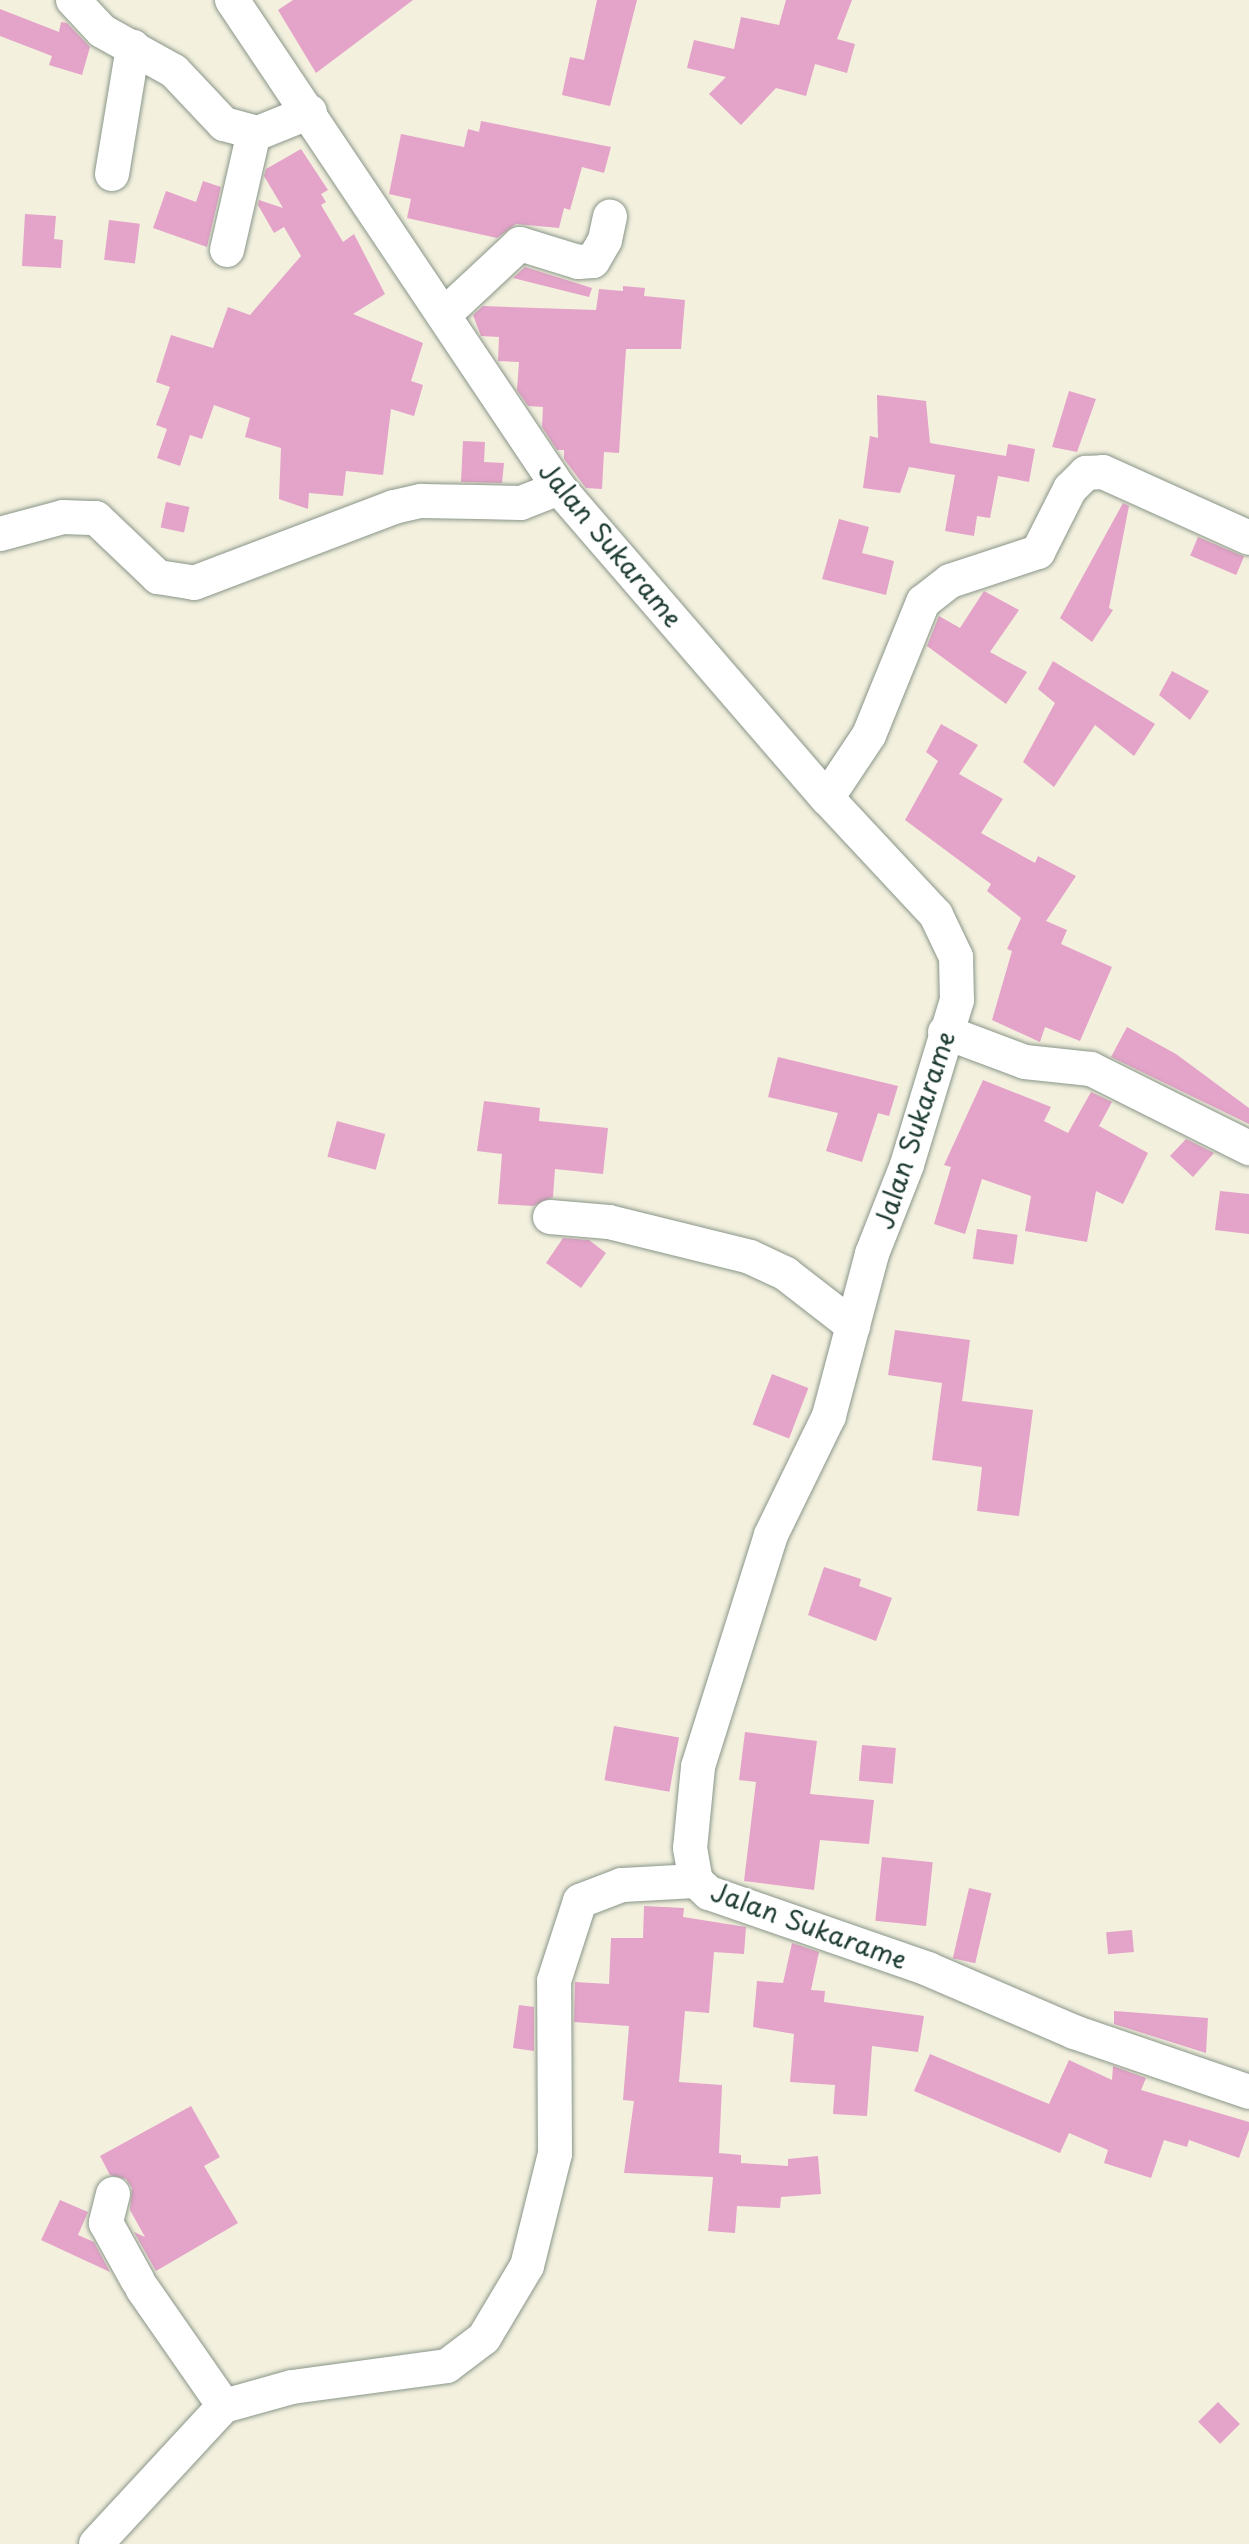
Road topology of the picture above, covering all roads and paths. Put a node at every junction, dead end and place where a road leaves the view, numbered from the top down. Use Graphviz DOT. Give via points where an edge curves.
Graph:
graph roads {
  1 [pos="73,0"];
  2 [pos="232,0"];
  3 [pos="133,47"];
  4 [pos="310,112"];
  5 [pos="254,132"];
  6 [pos="112,174"];
  7 [pos="610,217"];
  8 [pos="227,250"];
  9 [pos="444,315"];
  10 [pos="559,488"];
  11 [pos="0,534"];
  12 [pos="1249,538"];
  13 [pos="827,798"];
  14 [pos="945,1032"];
  15 [pos="1249,1148"];
  16 [pos="550,1217"];
  17 [pos="853,1326"];
  18 [pos="696,1881"];
  19 [pos="1249,2092"];
  20 [pos="113,2194"];
  21 [pos="224,2406"];
  22 [pos="96,2544"];
  1 -- 3 [label="street" via="102,31"];
  2 -- 4 [label="street, Jalan Sukarame"];
  3 -- 5 [label="street" via="174,71 224,124"];
  3 -- 6 [label="street"];
  4 -- 5 [label="street"];
  4 -- 9 [label="street, Jalan Sukarame"];
  5 -- 8 [label="street"];
  7 -- 9 [label="street" via="593,261 578,262 520,244"];
  9 -- 10 [label="street, Jalan Sukarame"];
  10 -- 11 [label="street" via="521,503 421,501 394,507 194,583 158,577 96,518 63,517"];
  10 -- 13 [label="street, Jalan Sukarame"];
  12 -- 13 [label="street" via="1103,472 1086,473 1070,489 1038,552 950,581 923,602 869,735"];
  13 -- 14 [label="street, Jalan Sukarame" via="944,926 958,975"];
  14 -- 15 [label="street" via="1025,1062 1091,1069"];
  14 -- 17 [label="street, Jalan Sukarame"];
  16 -- 17 [label="street" via="609,1222 750,1257 786,1274"];
  17 -- 18 [label="street, Jalan Sukarame" via="829,1416 771,1535 698,1767 690,1848"];
  18 -- 19 [label="street, Jalan Sukarame" via="709,1893 928,1969 1074,2032"];
  18 -- 21 [label="street" via="647,1880 597,1890 580,1901 567,1930 554,1993 555,2154 527,2266 494,2325 465,2357 447,2366 292,2387"];
  20 -- 21 [label="street" via="106,2223 140,2284"];
  21 -- 22 [label="street"];
}
